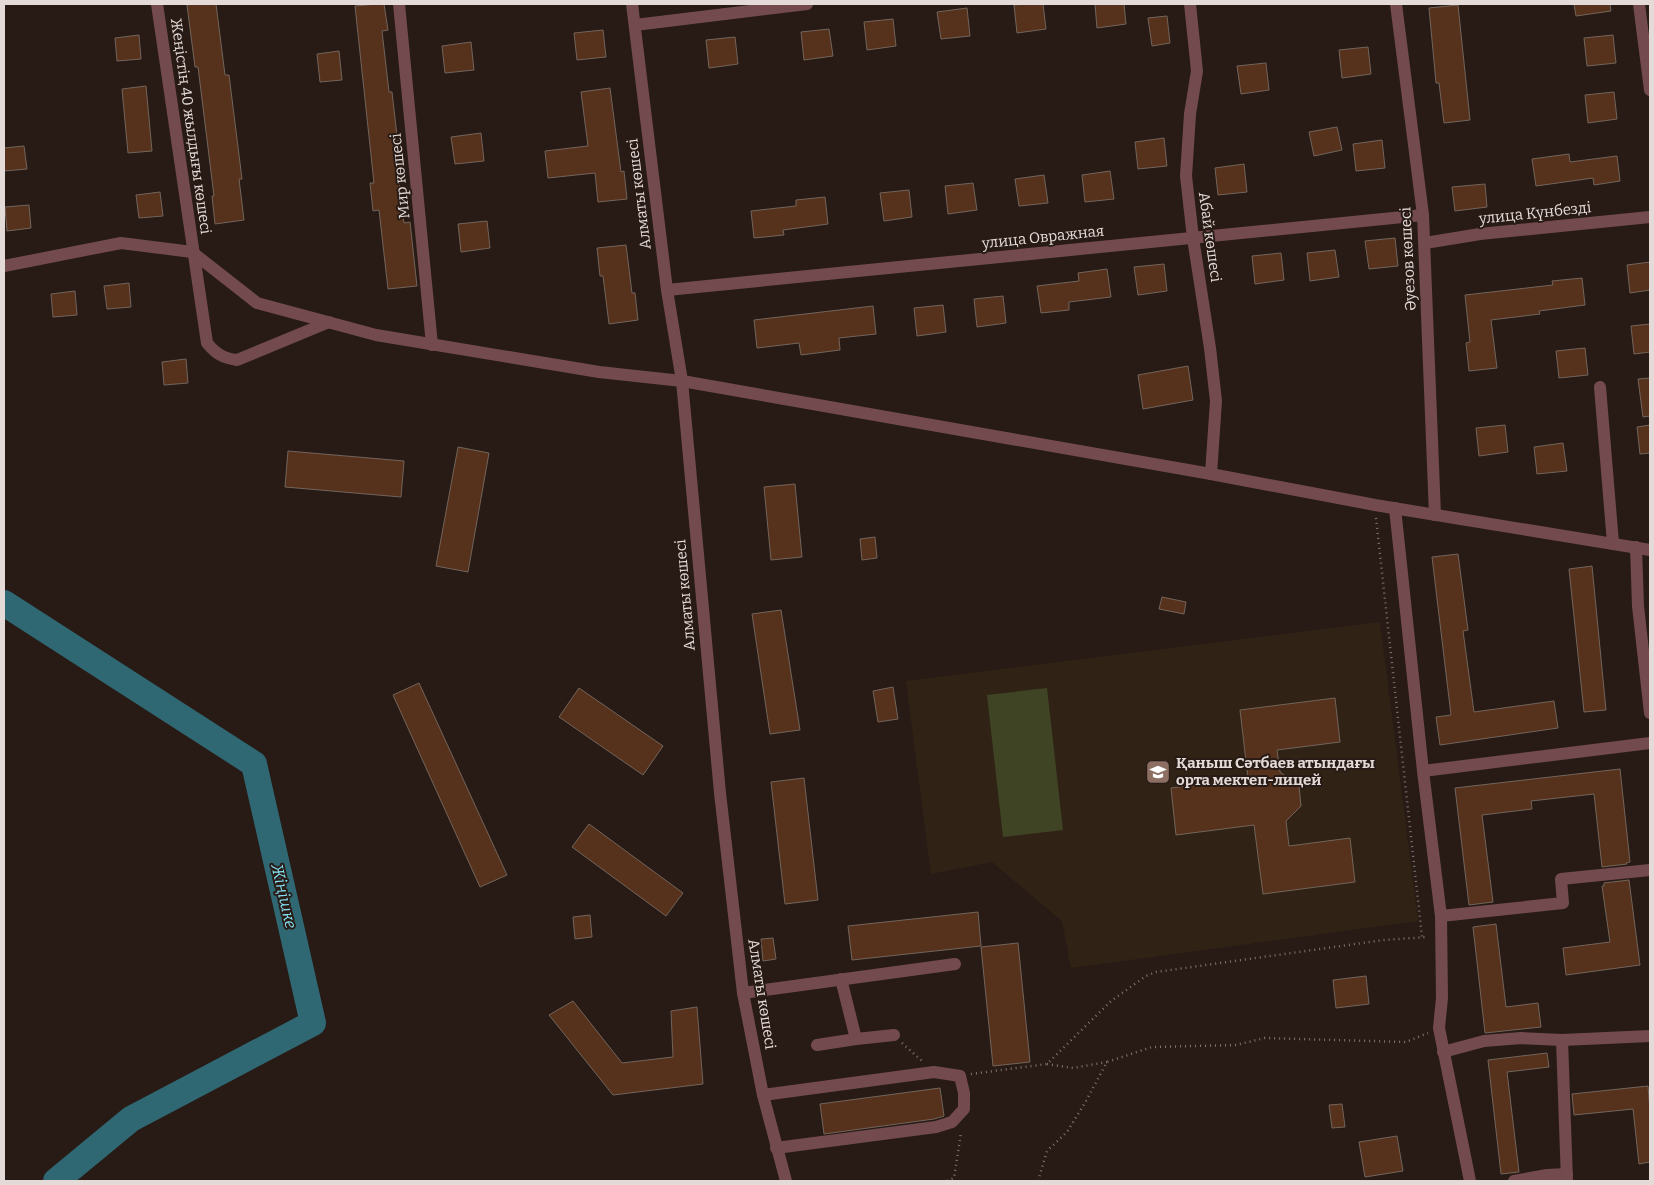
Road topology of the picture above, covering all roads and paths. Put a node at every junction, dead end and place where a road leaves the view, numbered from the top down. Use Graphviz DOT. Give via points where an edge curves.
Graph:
graph roads {
  1 [pos="157,4"];
  2 [pos="399,4"];
  3 [pos="632,4"];
  4 [pos="807,4"];
  5 [pos="1190,4"];
  6 [pos="1396,4"];
  7 [pos="1639,4"];
  8 [pos="635,25"];
  9 [pos="1650,90"];
  10 [pos="1423,215"];
  11 [pos="1650,217"];
  12 [pos="1193,238"];
  13 [pos="1424,243"];
  14 [pos="192,252"];
  15 [pos="4,266"];
  16 [pos="667,290"];
  17 [pos="329,322"];
  18 [pos="432,345"];
  19 [pos="682,381"];
  20 [pos="1600,387"];
  21 [pos="1211,474"];
  22 [pos="1375,504"];
  23 [pos="1395,508"];
  24 [pos="1435,515"];
  25 [pos="1612,543"];
  26 [pos="1636,547"];
  27 [pos="1650,550"];
  28 [pos="1650,713"];
  29 [pos="1650,743"];
  30 [pos="1423,771"];
  31 [pos="1650,870"];
  32 [pos="1441,916"];
  33 [pos="1441,936"];
  34 [pos="1422,937"];
  35 [pos="956,964"];
  36 [pos="841,979"];
  37 [pos="743,993"];
  38 [pos="1438,1028"];
  39 [pos="894,1036"];
  40 [pos="1650,1036"];
  41 [pos="856,1039"];
  42 [pos="1562,1040"];
  43 [pos="817,1045"];
  44 [pos="1443,1052"];
  45 [pos="1107,1062"];
  46 [pos="1047,1064"];
  47 [pos="934,1072"];
  48 [pos="960,1076"];
  49 [pos="763,1095"];
  50 [pos="964,1109"];
  51 [pos="776,1148"];
  52 [pos="1567,1178"];
  53 [pos="786,1181"];
  54 [pos="947,1181"];
  55 [pos="1038,1181"];
  56 [pos="1470,1181"];
  57 [pos="1514,1181"];
  1 -- 14 [label="street, Жеңістің 40 жылдығы көшесі"];
  2 -- 18 [label="street, Мир көшесі"];
  3 -- 8 [label="street, Алматы көшесі"];
  4 -- 8 [label="street"];
  5 -- 12 [label="street, Абай көшесі" via="1197,71 1186,176"];
  6 -- 10 [label="street, Әуезов көшесі"];
  7 -- 9 [label="street"];
  8 -- 16 [label="street, Алматы көшесі"];
  10 -- 12 [label="street, улица Овражная"];
  10 -- 13 [label="street, Әуезов көшесі"];
  11 -- 13 [label="street, улица Күнбезді" via="1480,234"];
  12 -- 16 [label="street, улица Овражная"];
  12 -- 21 [label="street, Абай көшесі" via="1216,401"];
  13 -- 24 [label="street, Әуезов көшесі"];
  14 -- 15 [label="street" via="122,243"];
  14 -- 17 [label="street" via="257,303"];
  14 -- 17 [label="street, Жеңістің 40 жылдығы көшесі" via="207,343 225,358 237,360"];
  16 -- 19 [label="street, Алматы көшесі"];
  17 -- 18 [label="street"];
  18 -- 19 [label="street" via="599,372"];
  19 -- 21 [label="street"];
  19 -- 37 [label="street, Алматы көшесі"];
  20 -- 25 [label="street"];
  21 -- 22 [label="street"];
  22 -- 23 [label="street"];
  22 -- 34 [label="path"];
  23 -- 24 [label="street"];
  23 -- 30 [label="street"];
  24 -- 25 [label="street"];
  25 -- 26 [label="street"];
  26 -- 27 [label="street"];
  26 -- 28 [label="street" via="1638,606"];
  29 -- 30 [label="street"];
  30 -- 32 [label="street"];
  31 -- 32 [label="street" via="1561,878 1563,903"];
  32 -- 33 [label="street"];
  33 -- 34 [label="path"];
  33 -- 38 [label="street" via="1442,998"];
  34 -- 46 [label="path" via="1156,972 1111,1001"];
  35 -- 36 [label="street"];
  36 -- 37 [label="street"];
  36 -- 41 [label="street"];
  37 -- 49 [label="street, Алматы көшесі"];
  38 -- 44 [label="street"];
  38 -- 45 [label="path" via="1406,1042 1265,1038 1236,1045 1152,1047"];
  39 -- 41 [label="street"];
  39 -- 47 [label="path"];
  40 -- 42 [label="street"];
  41 -- 43 [label="street"];
  42 -- 44 [label="street" via="1522,1038 1484,1041"];
  42 -- 52 [label="street"];
  44 -- 56 [label="street"];
  45 -- 46 [label="path" via="1073,1068"];
  45 -- 55 [label="path" via="1066,1132 1047,1151"];
  46 -- 48 [label="path"];
  47 -- 48 [label="street"];
  47 -- 49 [label="street"];
  48 -- 50 [label="street"];
  49 -- 51 [label="street, Алматы көшесі"];
  50 -- 51 [label="street" via="952,1122 936,1127"];
  50 -- 54 [label="path" via="954,1178"];
  51 -- 53 [label="street, Алматы көшесі"];
  52 -- 57 [label="street" via="1547,1175"];
}
